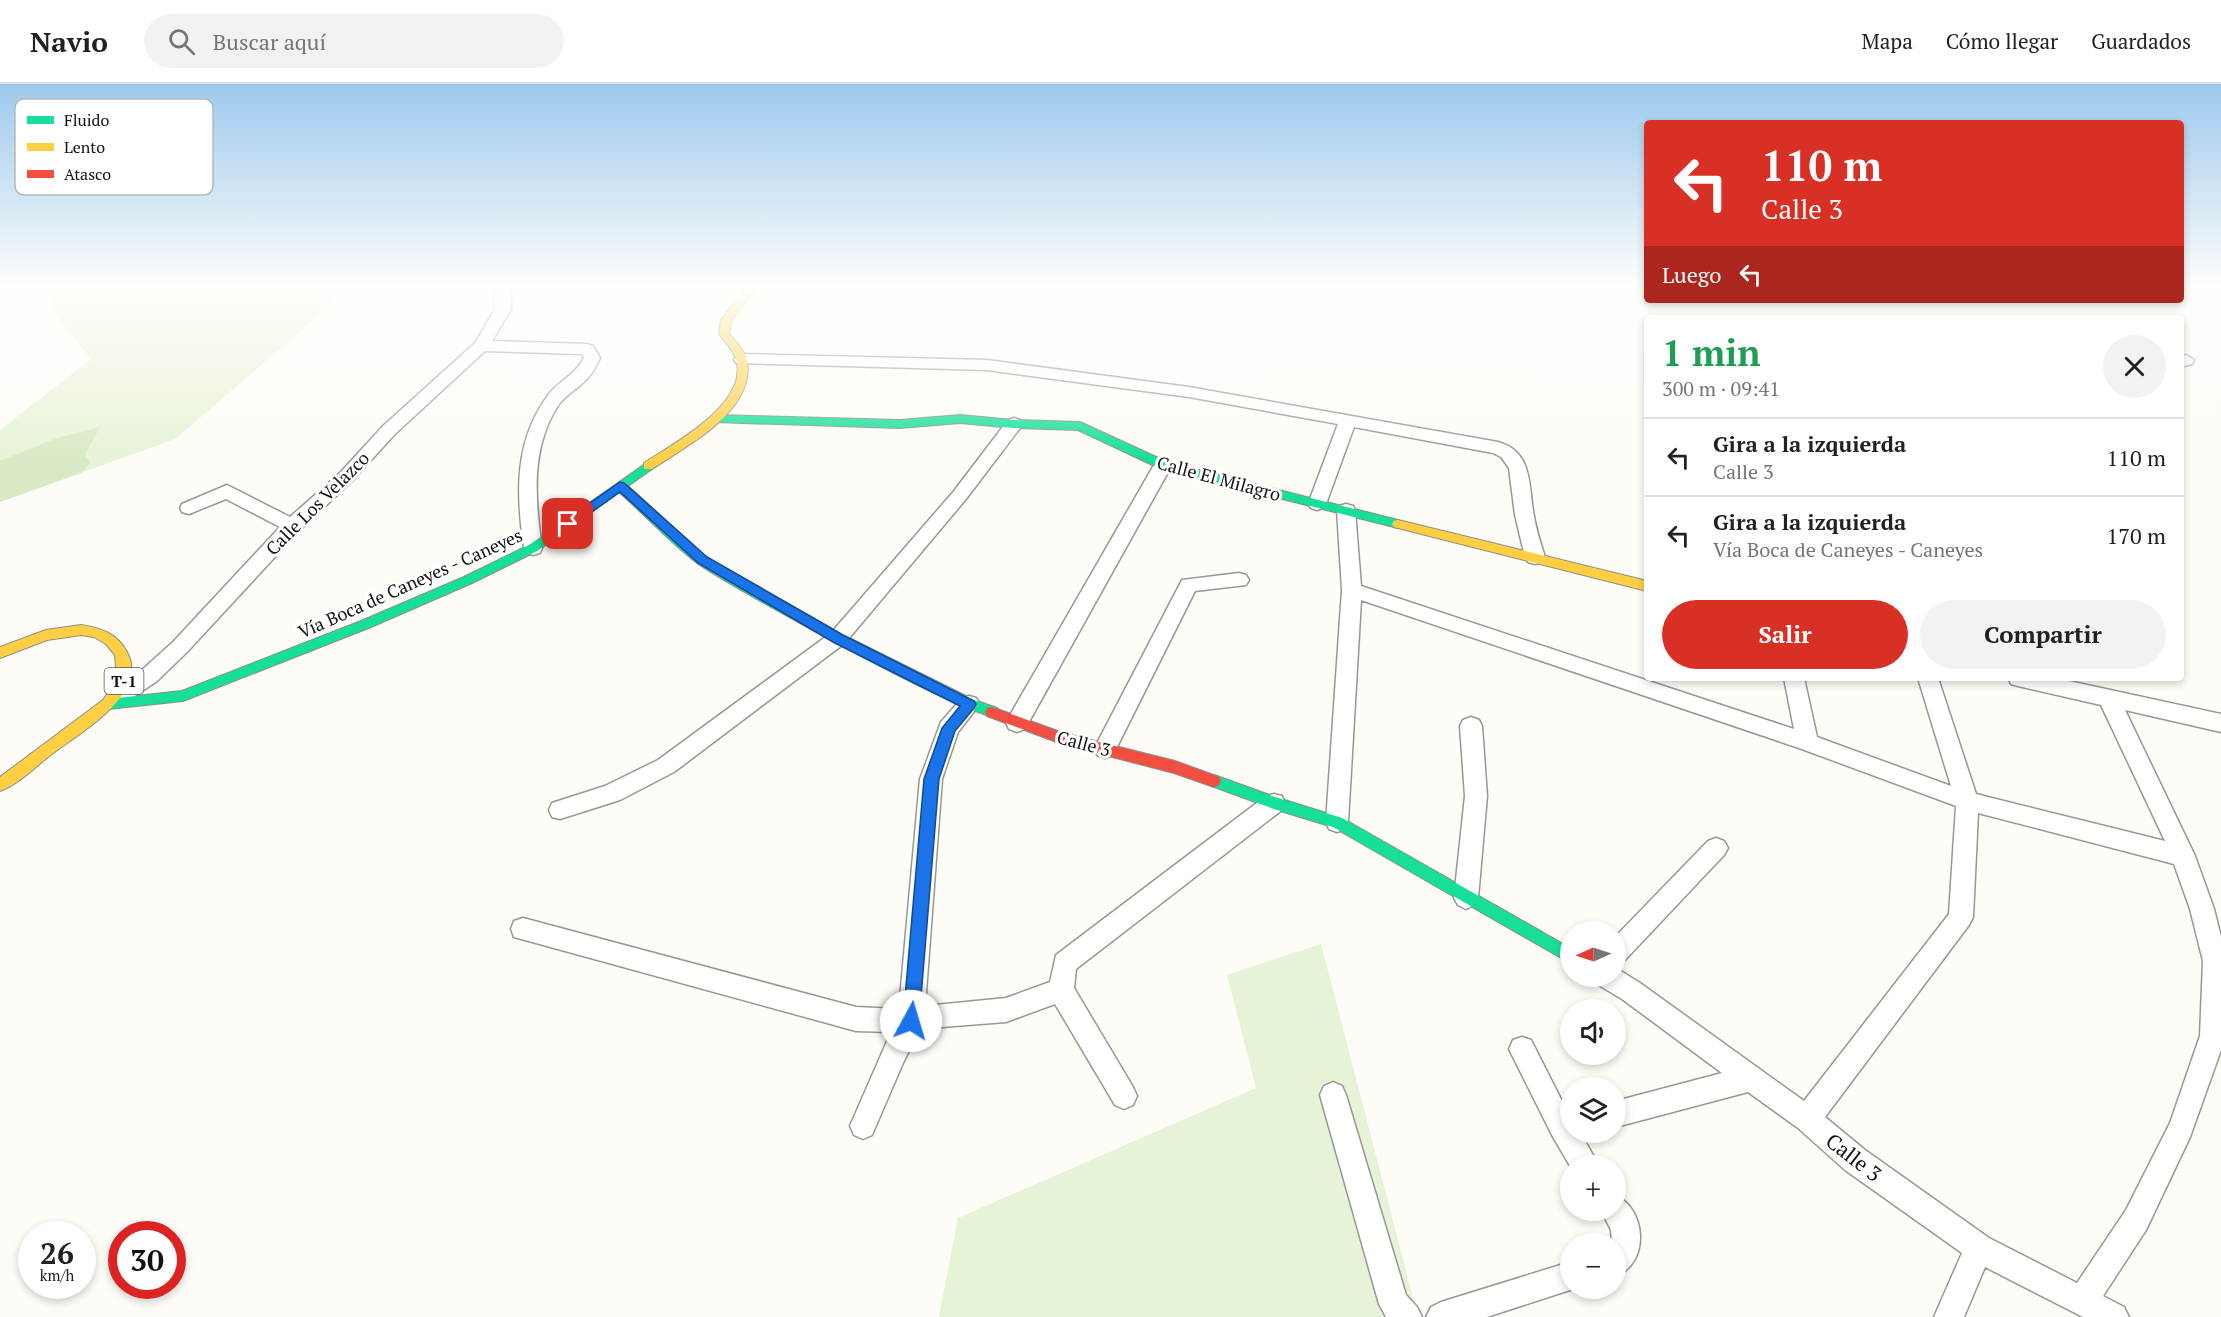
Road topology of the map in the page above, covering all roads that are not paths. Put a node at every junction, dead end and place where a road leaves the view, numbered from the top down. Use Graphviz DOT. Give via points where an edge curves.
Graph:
graph roads {
  1 [pos="732,345"];
  2 [pos="481,346"];
  3 [pos="742,359"];
  4 [pos="717,419"];
  5 [pos="1348,420"];
  6 [pos="1014,424"];
  7 [pos="1163,465"];
  8 [pos="620,486"];
  9 [pos="1317,504"];
  10 [pos="189,508"];
  11 [pos="1346,510"];
  12 [pos="292,526"];
  13 [pos="533,548"];
  14 [pos="1535,557"];
  15 [pos="1239,580"];
  16 [pos="1644,585"];
  17 [pos="1352,590"];
  18 [pos="838,638"];
  19 [pos="0,653"];
  20 [pos="1795,681"];
  21 [pos="1929,681"];
  22 [pos="2042,681"];
  23 [pos="2075,685"];
  24 [pos="2109,699"];
  25 [pos="108,704"];
  26 [pos="969,704"];
  27 [pos="1017,723"];
  28 [pos="2221,723"];
  29 [pos="1471,726"];
  30 [pos="1807,742"];
  31 [pos="1105,749"];
  32 [pos="0,785"];
  33 [pos="1968,801"];
  34 [pos="1274,803"];
  35 [pos="560,810"];
  36 [pos="1337,822"];
  37 [pos="1716,848"];
  38 [pos="2182,856"];
  39 [pos="1466,898"];
  40 [pos="523,929"];
  41 [pos="1626,942"];
  42 [pos="1560,950"];
  43 [pos="1624,987"];
  44 [pos="1061,990"];
  45 [pos="911,1021"];
  46 [pos="1522,1049"];
  47 [pos="1751,1078"];
  48 [pos="1333,1095"];
  49 [pos="1124,1096"];
  50 [pos="1626,1111"];
  51 [pos="1560,1116"];
  52 [pos="1807,1119"];
  53 [pos="863,1126"];
  54 [pos="1626,1233"];
  55 [pos="1979,1248"];
  56 [pos="1626,1249"];
  57 [pos="1560,1279"];
  58 [pos="2083,1300"];
  59 [pos="1407,1317"];
  60 [pos="1441,1317"];
  61 [pos="1948,1317"];
  62 [pos="2114,1317"];
  1 -- 3 [label="main road"];
  2 -- 12 [label="street, Calle Los Velazco" via="443,378"];
  2 -- 13 [label="street" via="587,349 592,358 582,375 556,397 541,420 531,447 526,502"];
  3 -- 4 [label="main road, Vía Boca de Caneyes - Caneyes" via="741,381"];
  3 -- 5 [label="street" via="987,365 1189,392"];
  4 -- 6 [label="main road, Calle El Milagro" via="900,424 960,419"];
  4 -- 8 [label="main road, Vía Boca de Caneyes - Caneyes"];
  5 -- 9 [label="street"];
  5 -- 14 [label="street" via="1498,448 1509,454 1520,471 1523,513"];
  6 -- 7 [label="main road, Calle El Milagro" via="1080,426"];
  6 -- 18 [label="street" via="960,495"];
  7 -- 9 [label="main road, Calle El Milagro"];
  7 -- 27 [label="street"];
  8 -- 13 [label="main road, Vía Boca de Caneyes - Caneyes"];
  8 -- 18 [label="main road, Calle 3" via="702,560"];
  9 -- 11 [label="main road, Calle El Milagro"];
  10 -- 12 [label="street" via="227,491"];
  11 -- 14 [label="main road, Calle El Milagro"];
  11 -- 17 [label="street"];
  12 -- 25 [label="street, Calle Los Velazco" via="180,647 150,675"];
  13 -- 25 [label="main road, Vía Boca de Caneyes - Caneyes" via="366,624 183,696"];
  14 -- 16 [label="main road, Calle El Milagro"];
  15 -- 31 [label="street" via="1189,585"];
  17 -- 30 [label="street"];
  17 -- 36 [label="street"];
  18 -- 26 [label="main road, Calle 3"];
  18 -- 35 [label="street" via="666,766 612,793"];
  19 -- 25 [label="main road, T-1" via="52,632 77,629 99,633 122,654 124,681"];
  20 -- 30 [label="street"];
  21 -- 33 [label="street"];
  22 -- 23 [label="street"];
  23 -- 24 [label="street"];
  24 -- 28 [label="street"];
  24 -- 38 [label="street"];
  25 -- 32 [label="main road, T-1"];
  26 -- 27 [label="main road, Calle 3"];
  26 -- 45 [label="street" via="949,728 932,779"];
  27 -- 31 [label="main road, Calle 3"];
  29 -- 39 [label="street" via="1476,796"];
  30 -- 33 [label="street"];
  31 -- 34 [label="main road, Calle 3" via="1175,767"];
  33 -- 38 [label="street"];
  33 -- 52 [label="street" via="1961,917"];
  34 -- 36 [label="main road, Calle 3"];
  34 -- 44 [label="street" via="1065,963"];
  36 -- 39 [label="main road, Calle 3"];
  37 -- 41 [label="street"];
  38 -- 58 [label="street" via="2202,909 2215,961 2213,1036 2181,1128 2136,1220"];
  39 -- 42 [label="main road, Calle 3"];
  40 -- 45 [label="street" via="856,1019"];
  43 -- 47 [label="street, Calle 3"];
  44 -- 45 [label="street" via="1006,1010"];
  44 -- 49 [label="street"];
  45 -- 53 [label="street"];
  46 -- 51 [label="street"];
  47 -- 50 [label="street"];
  47 -- 52 [label="street, Calle 3"];
  48 -- 59 [label="street" via="1394,1304"];
  52 -- 55 [label="street, Calle 3" via="1856,1160"];
  54 -- 56 [label="street"];
  55 -- 58 [label="street, Calle 3"];
  55 -- 61 [label="street"];
  57 -- 60 [label="street"];
  58 -- 62 [label="street, Calle 3"];
}
